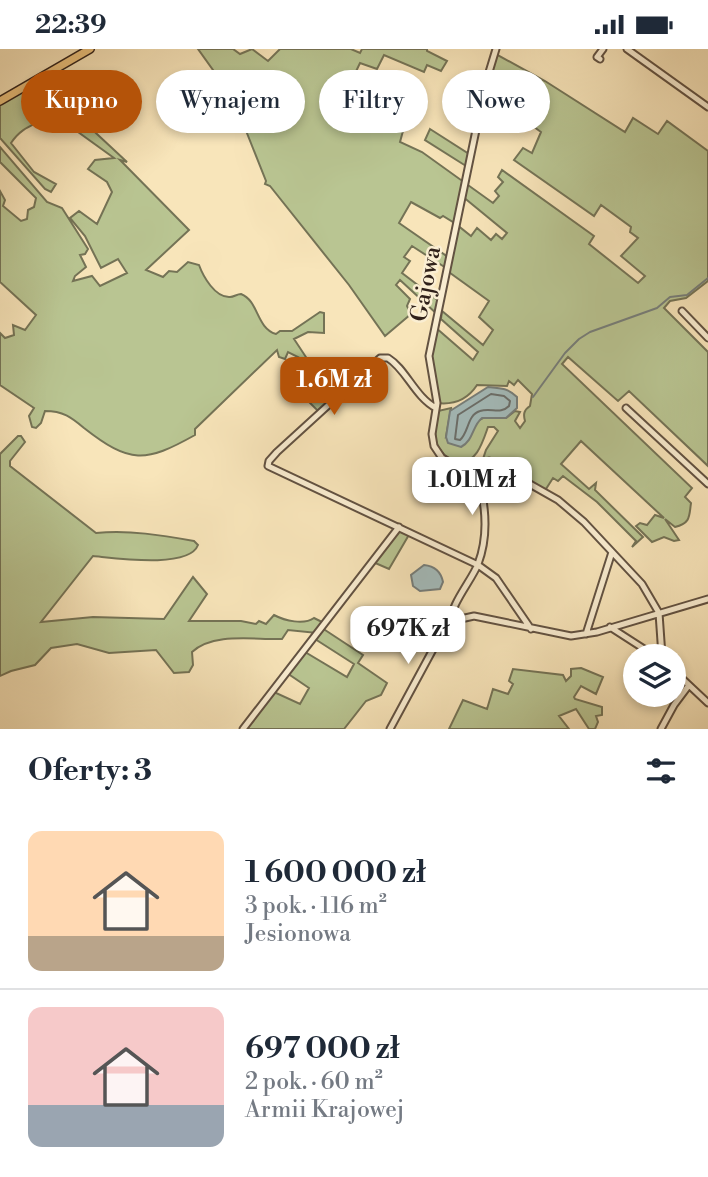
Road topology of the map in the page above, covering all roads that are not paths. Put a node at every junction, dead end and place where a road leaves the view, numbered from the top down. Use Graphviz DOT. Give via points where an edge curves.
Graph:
graph roads {
  1 [pos="90,49"];
  2 [pos="496,49"];
  3 [pos="603,49"];
  4 [pos="627,49"];
  5 [pos="600,59"];
  6 [pos="0,101"];
  7 [pos="708,107"];
  8 [pos="682,311"];
  9 [pos="708,338"];
  10 [pos="436,408"];
  11 [pos="626,408"];
  12 [pos="477,463"];
  13 [pos="461,468"];
  14 [pos="478,478"];
  15 [pos="708,484"];
  16 [pos="398,527"];
  17 [pos="612,552"];
  18 [pos="478,565"];
  19 [pos="708,599"];
  20 [pos="659,613"];
  21 [pos="451,623"];
  22 [pos="610,627"];
  23 [pos="531,629"];
  24 [pos="586,634"];
  25 [pos="636,644"];
  26 [pos="661,644"];
  27 [pos="686,682"];
  28 [pos="689,685"];
  29 [pos="708,703"];
  30 [pos="243,729"];
  31 [pos="390,729"];
  32 [pos="662,729"];
  1 -- 6 [label="main road"];
  2 -- 10 [label="street, Gajowa" via="429,356"];
  3 -- 5 [label="street"];
  4 -- 7 [label="street"];
  8 -- 9 [label="street"];
  10 -- 13 [label="street, Gajowa" via="434,446 442,458"];
  10 -- 16 [label="street" via="394,362 380,358 268,463"];
  11 -- 15 [label="street"];
  12 -- 13 [label="street"];
  12 -- 14 [label="street"];
  12 -- 17 [label="street" via="489,461 558,500"];
  13 -- 14 [label="street, Gajowa"];
  14 -- 18 [label="street" via="486,514"];
  16 -- 18 [label="street"];
  16 -- 30 [label="street"];
  17 -- 20 [label="street" via="642,584"];
  17 -- 24 [label="street"];
  18 -- 21 [label="street"];
  18 -- 23 [label="street" via="496,578"];
  19 -- 20 [label="street"];
  20 -- 22 [label="street"];
  20 -- 26 [label="street"];
  21 -- 23 [label="street" via="480,616"];
  21 -- 31 [label="street"];
  22 -- 24 [label="street"];
  22 -- 25 [label="street"];
  23 -- 24 [label="street"];
  27 -- 28 [label="street"];
  28 -- 29 [label="street"];
  28 -- 32 [label="street"];
}
